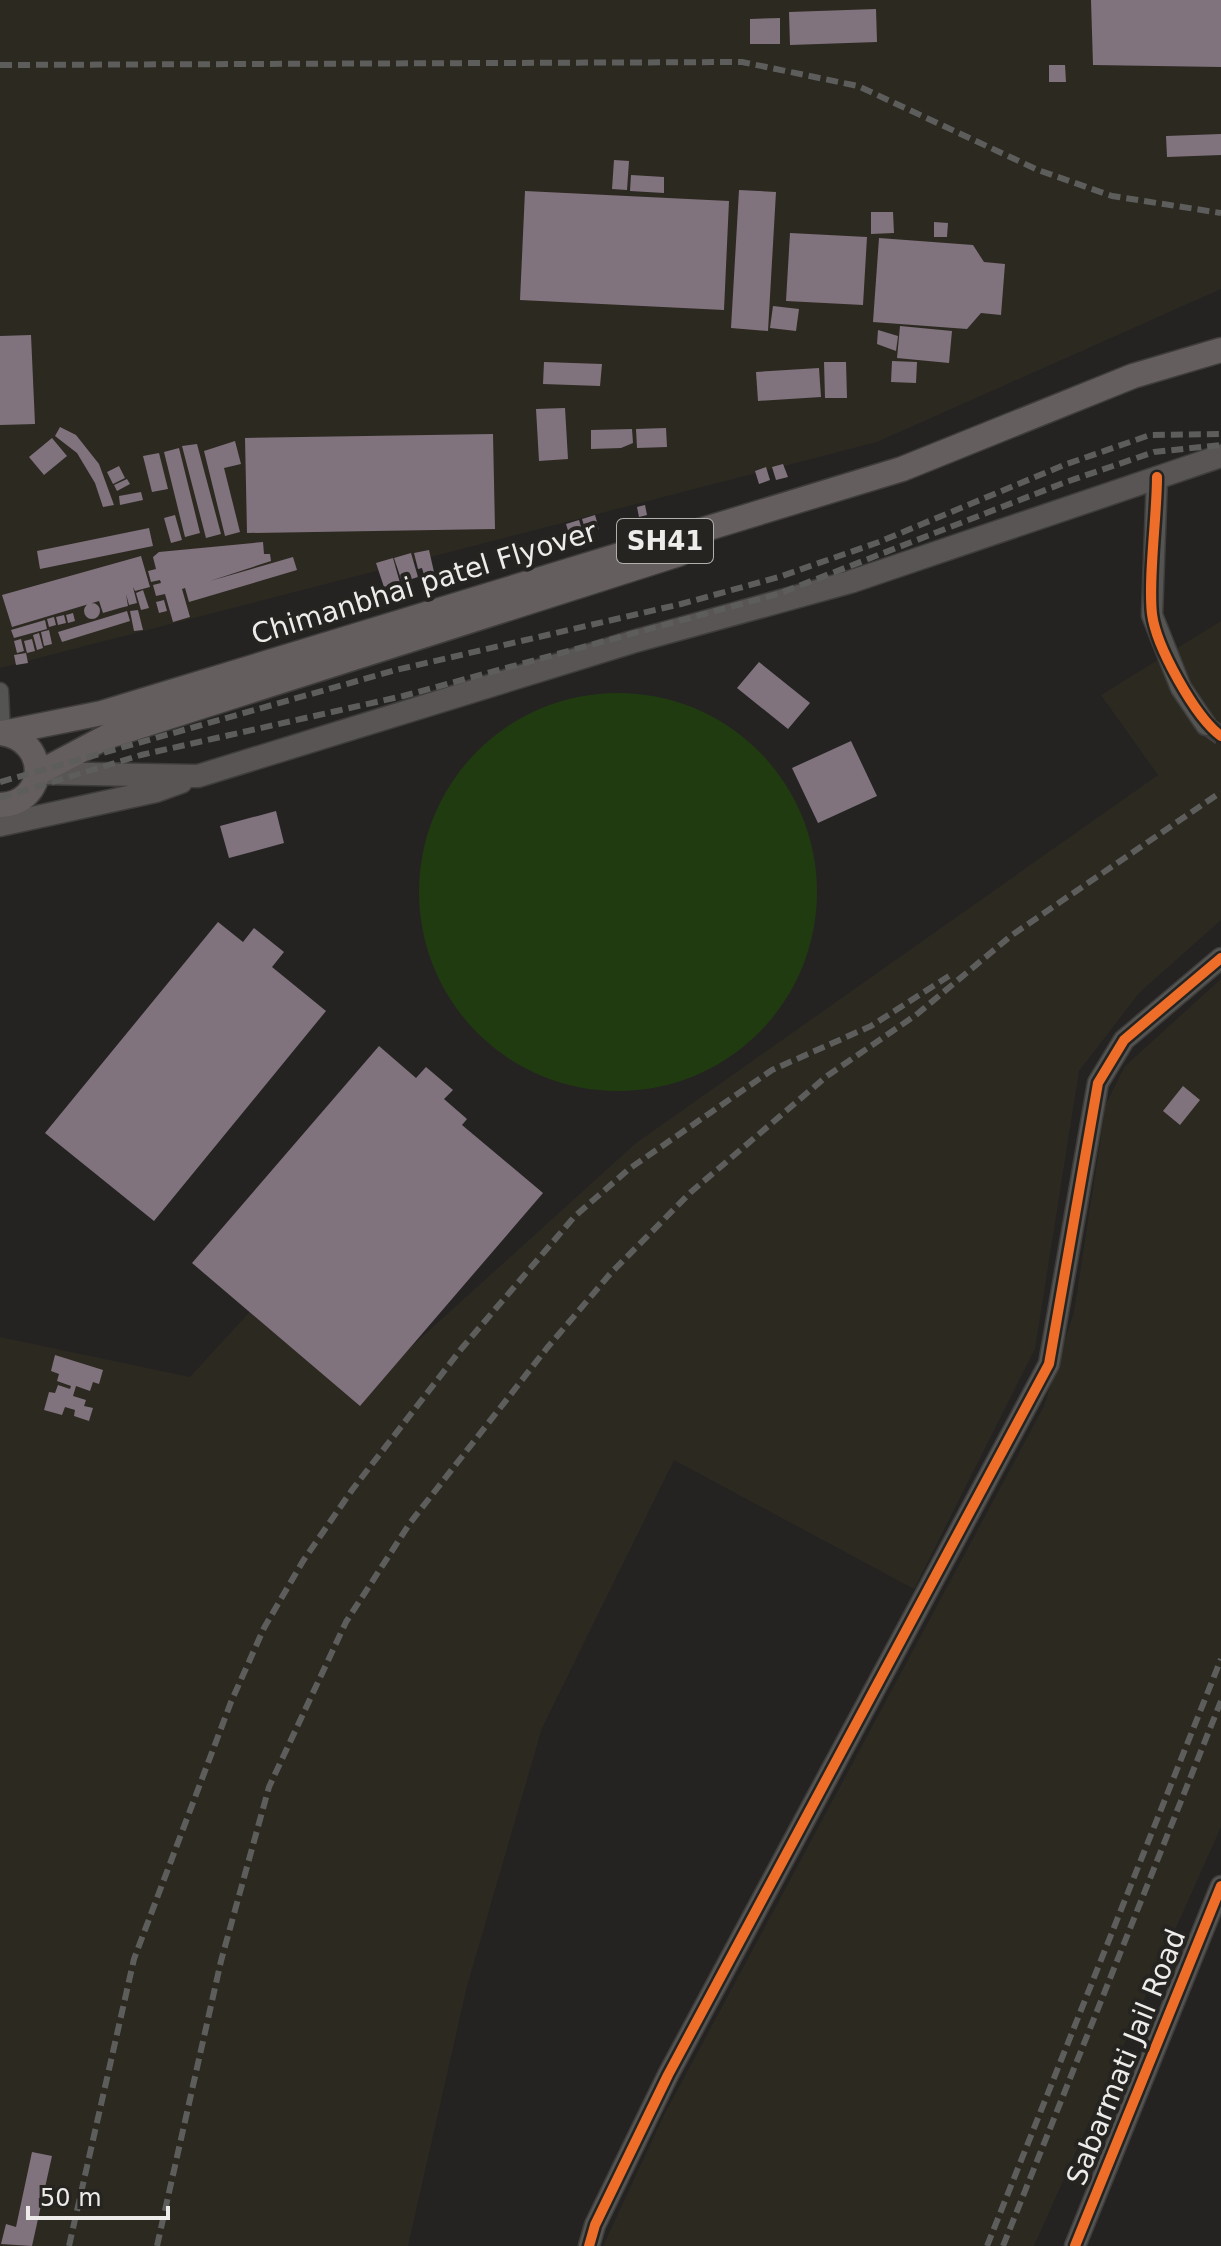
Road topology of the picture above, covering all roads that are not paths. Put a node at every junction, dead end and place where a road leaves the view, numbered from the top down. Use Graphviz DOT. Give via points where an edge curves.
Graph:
graph roads {
  1 [pos="1221,350"];
  2 [pos="1221,367"];
  3 [pos="1221,456"];
  4 [pos="1157,477"];
  5 [pos="0,691"];
  6 [pos="104,725"];
  7 [pos="1206,725"];
  8 [pos="1,733"];
  9 [pos="38,773"];
  10 [pos="198,776"];
  11 [pos="12,802"];
  12 [pos="0,824"];
  13 [pos="1221,958"];
  14 [pos="1221,1886"];
  15 [pos="589,2246"];
  16 [pos="1075,2246"];
  1 -- 6 [label="main road, Chimanbhai patel Flyover / SH41" via="1133,376 902,469"];
  2 -- 6 [label="main road, Chimanbhai patel Flyover / SH41" via="1138,391 907,484"];
  3 -- 4 [label="main road"];
  4 -- 7 [label="street" via="1152,615 1181,688"];
  4 -- 10 [label="main road" via="850,582 632,642"];
  5 -- 8 [label="street"];
  6 -- 8 [label="main road, Chimanbhai patel Flyover"];
  6 -- 9 [label="main road, Chimanbhai patel Flyover"];
  8 -- 9 [label="main road" via="28,745"];
  9 -- 10 [label="main road"];
  9 -- 11 [label="main road" via="33,787"];
  10 -- 12 [label="main road" via="156,791"];
  11 -- 12 [label="main road"];
  13 -- 15 [label="street" via="1124,1040 1098,1083 1049,1364 668,2075"];
  14 -- 16 [label="street, Sabarmati Jail Road"];
}
